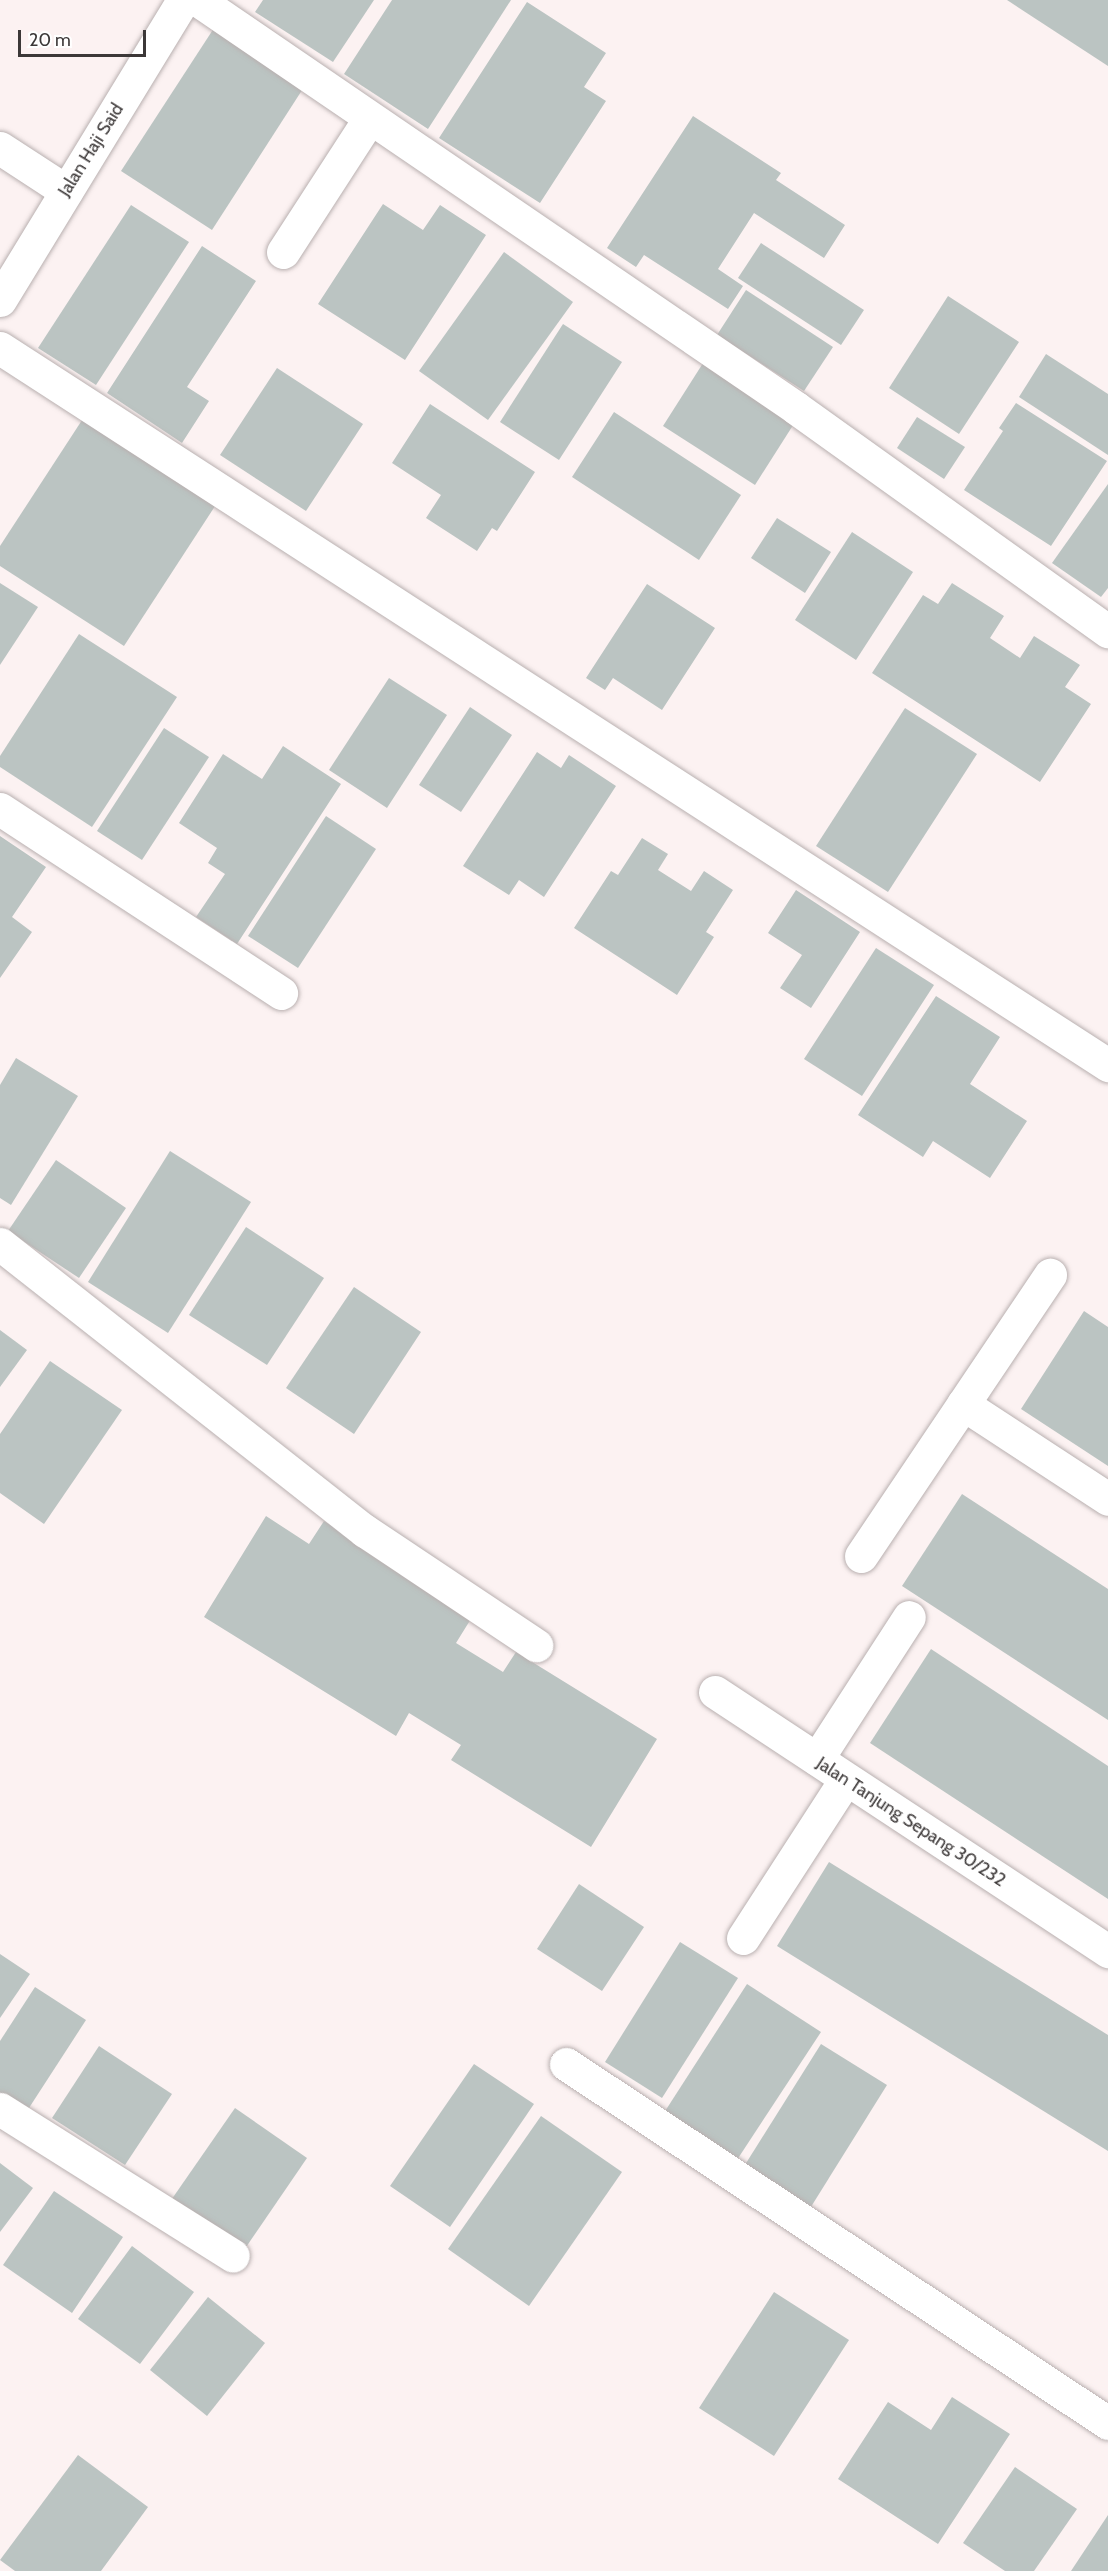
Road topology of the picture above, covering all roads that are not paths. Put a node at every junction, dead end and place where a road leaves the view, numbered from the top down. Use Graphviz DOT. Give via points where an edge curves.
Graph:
graph roads {
  1 [pos="183,0"];
  2 [pos="198,0"];
  3 [pos="369,119"];
  4 [pos="0,148"];
  5 [pos="66,191"];
  6 [pos="283,252"];
  7 [pos="0,300"];
  8 [pos="0,348"];
  9 [pos="1108,631"];
  10 [pos="0,809"];
  11 [pos="281,993"];
  12 [pos="1108,1065"];
  13 [pos="0,1244"];
  14 [pos="1050,1275"];
  15 [pos="963,1404"];
  16 [pos="1108,1498"];
  17 [pos="861,1556"];
  18 [pos="909,1617"];
  19 [pos="536,1645"];
  20 [pos="715,1692"];
  21 [pos="817,1759"];
  22 [pos="846,1779"];
  23 [pos="743,1938"];
  24 [pos="1108,1951"];
  25 [pos="566,2064"];
  26 [pos="0,2109"];
  27 [pos="233,2256"];
  28 [pos="1108,2423"];
  1 -- 5 [label="street, Jalan Haji Said"];
  2 -- 3 [label="street"];
  3 -- 6 [label="street"];
  3 -- 9 [label="street" via="796,408"];
  4 -- 5 [label="street"];
  5 -- 7 [label="street, Jalan Haji Said"];
  8 -- 12 [label="street"];
  10 -- 11 [label="street"];
  13 -- 19 [label="street" via="365,1531"];
  14 -- 15 [label="street"];
  15 -- 16 [label="street"];
  15 -- 17 [label="street"];
  18 -- 21 [label="street"];
  20 -- 21 [label="street, Jalan Tanjung Sepang 30/232"];
  21 -- 22 [label="street, Jalan Tanjung Sepang 30/232"];
  22 -- 23 [label="street"];
  22 -- 24 [label="street, Jalan Tanjung Sepang 30/232"];
  25 -- 28 [label="street"];
  26 -- 27 [label="street"];
}
